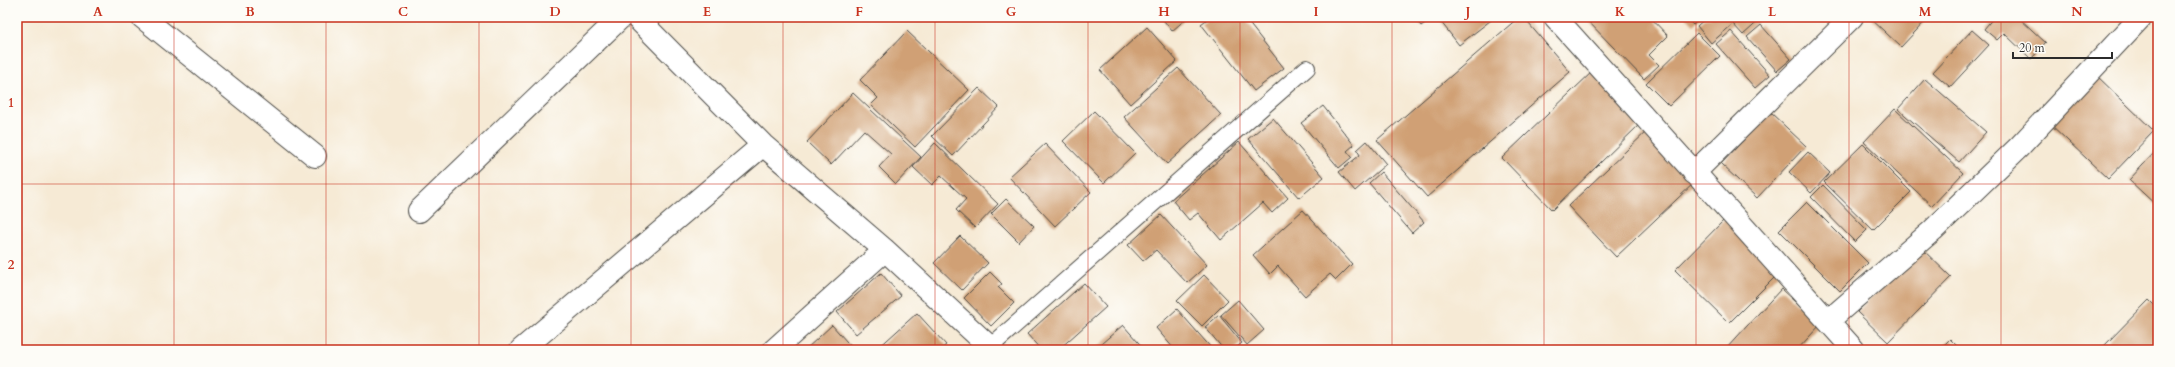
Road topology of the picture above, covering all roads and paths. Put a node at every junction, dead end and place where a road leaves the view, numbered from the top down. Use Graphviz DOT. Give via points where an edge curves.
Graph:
graph roads {
  1 [pos="142,17"];
  2 [pos="621,17"];
  3 [pos="636,17"];
  4 [pos="1852,17"];
  5 [pos="2141,17"];
  6 [pos="1559,18"];
  7 [pos="1307,68"];
  8 [pos="763,145"];
  9 [pos="315,156"];
  10 [pos="1694,173"];
  11 [pos="419,211"];
  12 [pos="885,250"];
  13 [pos="1828,321"];
  14 [pos="991,348"];
  15 [pos="521,350"];
  16 [pos="774,350"];
  17 [pos="1854,350"];
  1 -- 9 [label="street"];
  2 -- 11 [label="street"];
  3 -- 8 [label="street"];
  4 -- 10 [label="street"];
  5 -- 13 [label="street" via="2019,147 1933,230"];
  6 -- 10 [label="street"];
  7 -- 14 [label="lane"];
  8 -- 12 [label="street"];
  8 -- 15 [label="street"];
  10 -- 13 [label="street"];
  12 -- 14 [label="street"];
  12 -- 16 [label="street"];
  13 -- 17 [label="street"];
}
